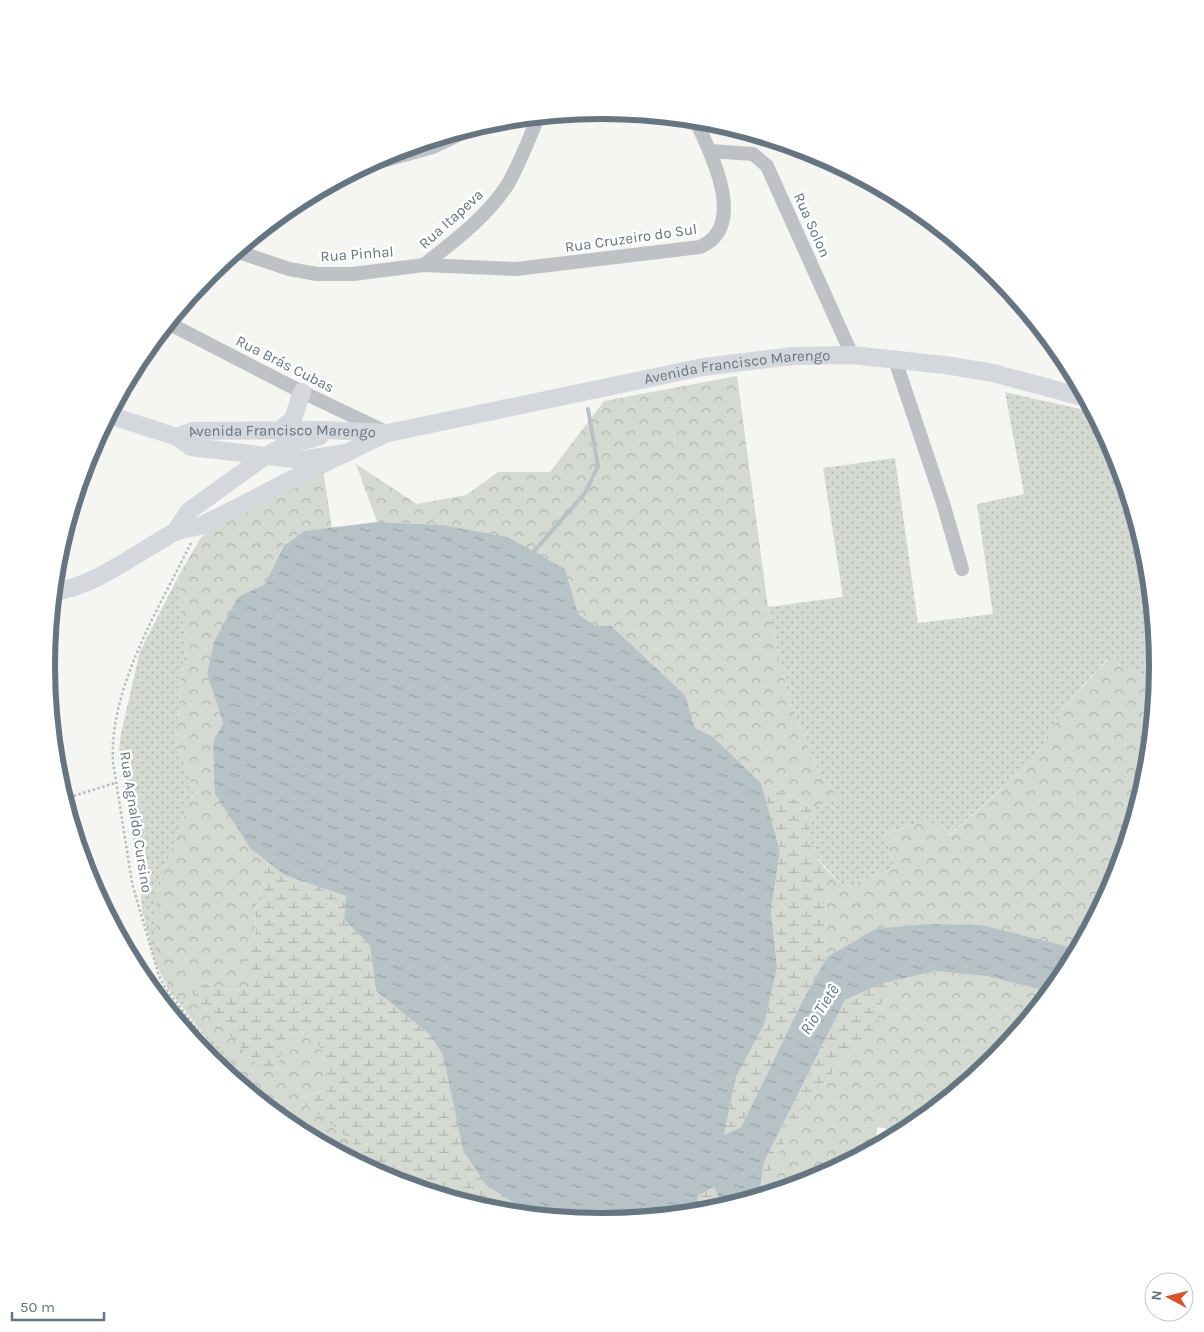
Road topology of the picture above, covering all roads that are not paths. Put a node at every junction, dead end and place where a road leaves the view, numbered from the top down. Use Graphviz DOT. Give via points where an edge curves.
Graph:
graph roads {
  1 [pos="535,124"];
  2 [pos="699,128"];
  3 [pos="439,144"];
  4 [pos="427,148"];
  5 [pos="710,151"];
  6 [pos="243,253"];
  7 [pos="424,265"];
  8 [pos="174,326"];
  9 [pos="852,355"];
  10 [pos="895,360"];
  11 [pos="302,392"];
  12 [pos="1078,396"];
  13 [pos="115,417"];
  14 [pos="279,431"];
  15 [pos="346,431"];
  16 [pos="388,433"];
  17 [pos="177,437"];
  18 [pos="229,451"];
  19 [pos="346,453"];
  20 [pos="264,457"];
  21 [pos="232,479"];
  22 [pos="175,532"];
  23 [pos="962,570"];
  24 [pos="61,590"];
  1 -- 7 [label="street, Rua Itapeva" via="518,165 494,203 458,239"];
  2 -- 5 [label="street, Rua Cruzeiro do Sul"];
  3 -- 4 [label="street"];
  5 -- 7 [label="street, Rua Cruzeiro do Sul" via="721,182 724,214 711,242 700,246 516,268"];
  5 -- 9 [label="street, Rua Solon" via="754,154 767,166"];
  6 -- 7 [label="street, Rua Pinhal" via="289,269 317,274 353,274"];
  8 -- 11 [label="street, Rua Brás Cubas"];
  9 -- 10 [label="main road, Avenida Francisco Marengo"];
  9 -- 16 [label="main road, Avenida Francisco Marengo" via="784,356 703,367"];
  10 -- 12 [label="main road, Avenida Francisco Marengo" via="993,373"];
  10 -- 23 [label="street"];
  11 -- 14 [label="main road" via="293,419"];
  11 -- 16 [label="street, Rua Brás Cubas"];
  13 -- 17 [label="main road, Avenida Francisco Marengo"];
  14 -- 15 [label="main road, Avenida Francisco Marengo"];
  14 -- 17 [label="main road, Avenida Francisco Marengo" via="193,431"];
  15 -- 16 [label="main road, Avenida Francisco Marengo"];
  15 -- 20 [label="main road" via="303,440"];
  16 -- 19 [label="main road, Avenida Francisco Marengo"];
  17 -- 18 [label="main road, Avenida Francisco Marengo" via="191,447"];
  18 -- 20 [label="main road, Avenida Francisco Marengo"];
  18 -- 21 [label="main road"];
  19 -- 20 [label="main road, Avenida Francisco Marengo" via="300,460"];
  19 -- 22 [label="main road" via="200,526"];
  20 -- 21 [label="main road"];
  21 -- 22 [label="main road" via="189,511"];
  22 -- 24 [label="main road" via="96,578"];
}
